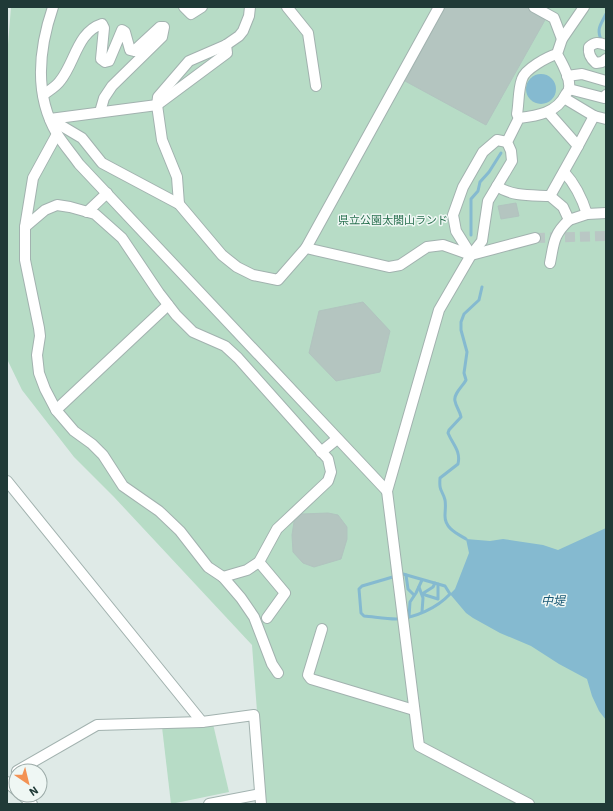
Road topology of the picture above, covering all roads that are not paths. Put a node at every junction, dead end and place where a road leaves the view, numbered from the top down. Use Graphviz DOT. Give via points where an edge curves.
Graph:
graph roads {
  1 [pos="53,7"];
  2 [pos="184,7"];
  3 [pos="202,7"];
  4 [pos="250,7"];
  5 [pos="287,7"];
  6 [pos="439,7"];
  7 [pos="534,7"];
  8 [pos="584,7"];
  9 [pos="562,39"];
  10 [pos="226,45"];
  11 [pos="606,45"];
  12 [pos="557,54"];
  13 [pos="606,59"];
  14 [pos="593,61"];
  15 [pos="567,76"];
  16 [pos="588,76"];
  17 [pos="606,81"];
  18 [pos="316,86"];
  19 [pos="569,89"];
  20 [pos="43,95"];
  21 [pos="564,98"];
  22 [pos="605,98"];
  23 [pos="157,105"];
  24 [pos="100,112"];
  25 [pos="548,112"];
  26 [pos="594,116"];
  27 [pos="519,118"];
  28 [pos="50,119"];
  29 [pos="606,119"];
  30 [pos="57,134"];
  31 [pos="507,142"];
  32 [pos="578,146"];
  33 [pos="564,172"];
  34 [pos="497,186"];
  35 [pos="107,193"];
  36 [pos="550,196"];
  37 [pos="179,204"];
  38 [pos="87,212"];
  39 [pos="606,213"];
  40 [pos="587,214"];
  41 [pos="569,220"];
  42 [pos="25,227"];
  43 [pos="535,238"];
  44 [pos="306,248"];
  45 [pos="471,255"];
  46 [pos="550,263"];
  47 [pos="168,305"];
  48 [pos="266,362"];
  49 [pos="252,374"];
  50 [pos="56,410"];
  51 [pos="338,439"];
  52 [pos="322,452"];
  53 [pos="7,481"];
  54 [pos="386,491"];
  55 [pos="259,562"];
  56 [pos="223,577"];
  57 [pos="267,618"];
  58 [pos="322,629"];
  59 [pos="278,673"];
  60 [pos="414,710"];
  61 [pos="202,722"];
  62 [pos="30,763"];
  63 [pos="260,799"];
  64 [pos="209,804"];
  65 [pos="529,804"];
  1 -- 20 [label="street" via="40,63"];
  2 -- 3 [label="street" via="191,14"];
  4 -- 10 [label="street" via="243,31"];
  5 -- 18 [label="street" via="308,33"];
  6 -- 44 [label="street"];
  7 -- 9 [label="street" via="554,18"];
  8 -- 9 [label="street"];
  9 -- 12 [label="street"];
  10 -- 23 [label="street" via="227,53"];
  10 -- 23 [label="street" via="189,61 158,97"];
  11 -- 14 [label="street" via="599,42 588,47"];
  12 -- 15 [label="street"];
  12 -- 27 [label="street" via="548,56 526,72 522,79 517,114"];
  13 -- 14 [label="street" via="596,63"];
  14 -- 16 [label="street"];
  15 -- 16 [label="street"];
  15 -- 19 [label="street"];
  16 -- 17 [label="street"];
  19 -- 21 [label="street"];
  19 -- 22 [label="street"];
  20 -- 24 [label="street" via="60,82 86,33 95,26 102,24 104,28 101,59 105,62 109,61 122,30 125,32 130,50 134,51 160,27 164,27 162,37 112,86 104,98"];
  20 -- 28 [label="street"];
  21 -- 25 [label="street" via="557,107"];
  21 -- 26 [label="street"];
  23 -- 24 [label="street"];
  23 -- 37 [label="street" via="162,140 177,177"];
  24 -- 28 [label="street"];
  25 -- 27 [label="street"];
  25 -- 32 [label="street"];
  26 -- 29 [label="street"];
  26 -- 32 [label="street"];
  27 -- 31 [label="street"];
  28 -- 30 [label="street"];
  28 -- 37 [label="street" via="82,138 102,163"];
  30 -- 35 [label="street" via="79,164"];
  30 -- 42 [label="street" via="33,178"];
  31 -- 34 [label="street" via="512,161"];
  31 -- 45 [label="street" via="497,140 483,152 463,187 453,215 456,231"];
  32 -- 33 [label="street"];
  33 -- 36 [label="street"];
  33 -- 40 [label="street" via="579,193"];
  34 -- 36 [label="street" via="520,195"];
  34 -- 45 [label="street" via="488,201 482,241"];
  35 -- 38 [label="street"];
  35 -- 48 [label="street"];
  36 -- 41 [label="street" via="563,207"];
  37 -- 44 [label="street" via="222,255 253,275 278,280"];
  38 -- 42 [label="street" via="57,206 45,210"];
  38 -- 47 [label="street" via="95,214 122,238"];
  39 -- 40 [label="street"];
  40 -- 41 [label="street"];
  41 -- 46 [label="street" via="556,235"];
  42 -- 50 [label="street" via="25,260 40,336 37,355 39,373 44,389"];
  43 -- 45 [label="street"];
  44 -- 45 [label="street" via="389,267 400,265 427,247 443,245"];
  45 -- 54 [label="street" via="439,310"];
  47 -- 49 [label="street" via="194,332 225,346"];
  47 -- 50 [label="street"];
  48 -- 49 [label="street"];
  48 -- 51 [label="street"];
  49 -- 52 [label="street"];
  50 -- 56 [label="street" via="74,431 103,455 123,486 159,511 180,531 208,566"];
  51 -- 52 [label="street"];
  51 -- 54 [label="street"];
  52 -- 55 [label="street" via="328,459 331,472 328,480 277,529"];
  53 -- 61 [label="street"];
  54 -- 60 [label="street"];
  55 -- 56 [label="street" via="247,570"];
  55 -- 57 [label="street" via="285,593"];
  56 -- 59 [label="street" via="254,617"];
  58 -- 60 [label="street" via="308,675 311,680"];
  60 -- 65 [label="street" via="419,746"];
  61 -- 62 [label="street" via="97,725"];
  61 -- 63 [label="street" via="254,715"];
  63 -- 64 [label="street"];
}
